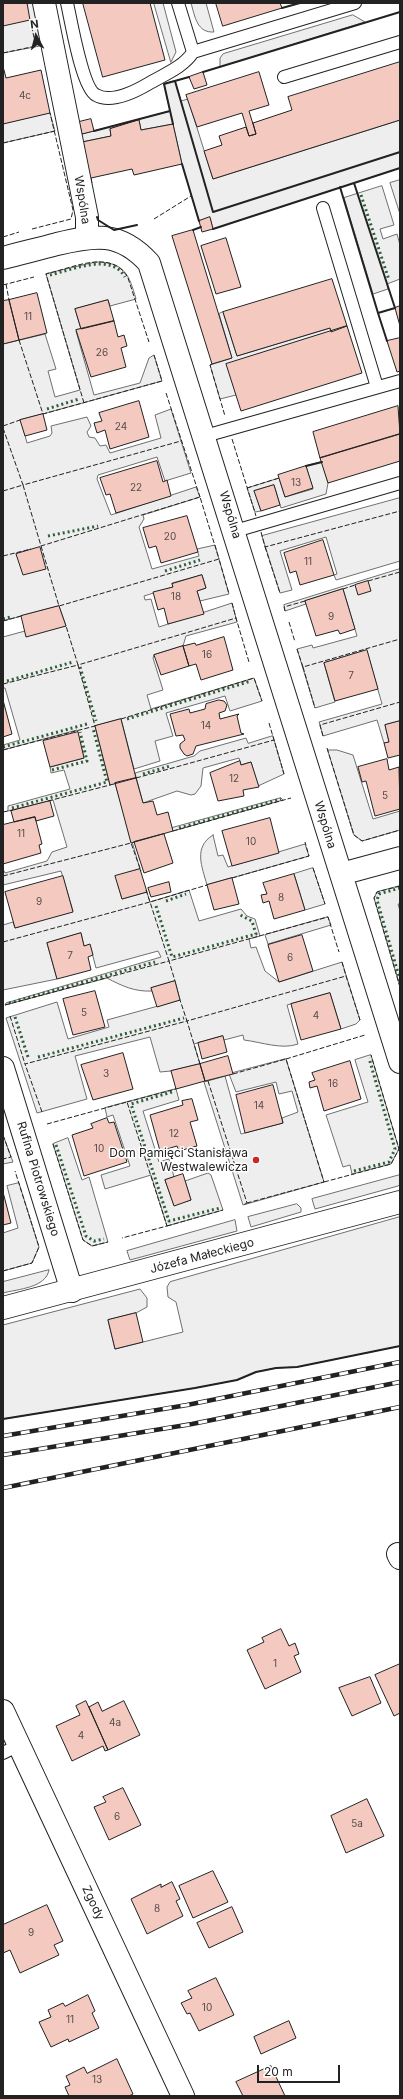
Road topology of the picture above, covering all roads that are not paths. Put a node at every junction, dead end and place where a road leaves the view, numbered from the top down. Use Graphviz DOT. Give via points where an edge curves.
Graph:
graph roads {
  1 [pos="44,3"];
  2 [pos="67,3"];
  3 [pos="178,3"];
  4 [pos="355,3"];
  5 [pos="400,42"];
  6 [pos="192,52"];
  7 [pos="284,77"];
  8 [pos="322,208"];
  9 [pos="87,237"];
  10 [pos="3,258"];
  11 [pos="400,381"];
  12 [pos="378,387"];
  13 [pos="204,436"];
  14 [pos="400,483"];
  15 [pos="235,531"];
  16 [pos="400,858"];
  17 [pos="341,874"];
  18 [pos="400,1062"];
  19 [pos="3,1068"];
  20 [pos="400,1202"];
  21 [pos="72,1291"];
  22 [pos="3,1308"];
  23 [pos="3,1711"];
  24 [pos="11,1749"];
  25 [pos="183,2096"];
  1 -- 9 [label="street, Wspólna" via="87,217"];
  2 -- 6 [label="lane" via="81,66 88,88 96,95 106,98 136,91 183,64"];
  3 -- 6 [label="lane"];
  4 -- 6 [label="lane"];
  5 -- 7 [label="lane"];
  8 -- 12 [label="lane"];
  9 -- 10 [label="street"];
  9 -- 13 [label="street, Wspólna" via="121,241 149,263"];
  11 -- 12 [label="lane"];
  12 -- 13 [label="lane"];
  13 -- 15 [label="street, Wspólna"];
  14 -- 15 [label="lane"];
  15 -- 17 [label="street, Wspólna"];
  16 -- 17 [label="street"];
  17 -- 18 [label="street, Wspólna"];
  19 -- 21 [label="street, Rufina Piotrowskiego"];
  20 -- 21 [label="street, Józefa Małeckiego"];
  21 -- 22 [label="street, Józefa Małeckiego"];
  23 -- 24 [label="street, Zgody"];
  24 -- 25 [label="street, Zgody"];
}
